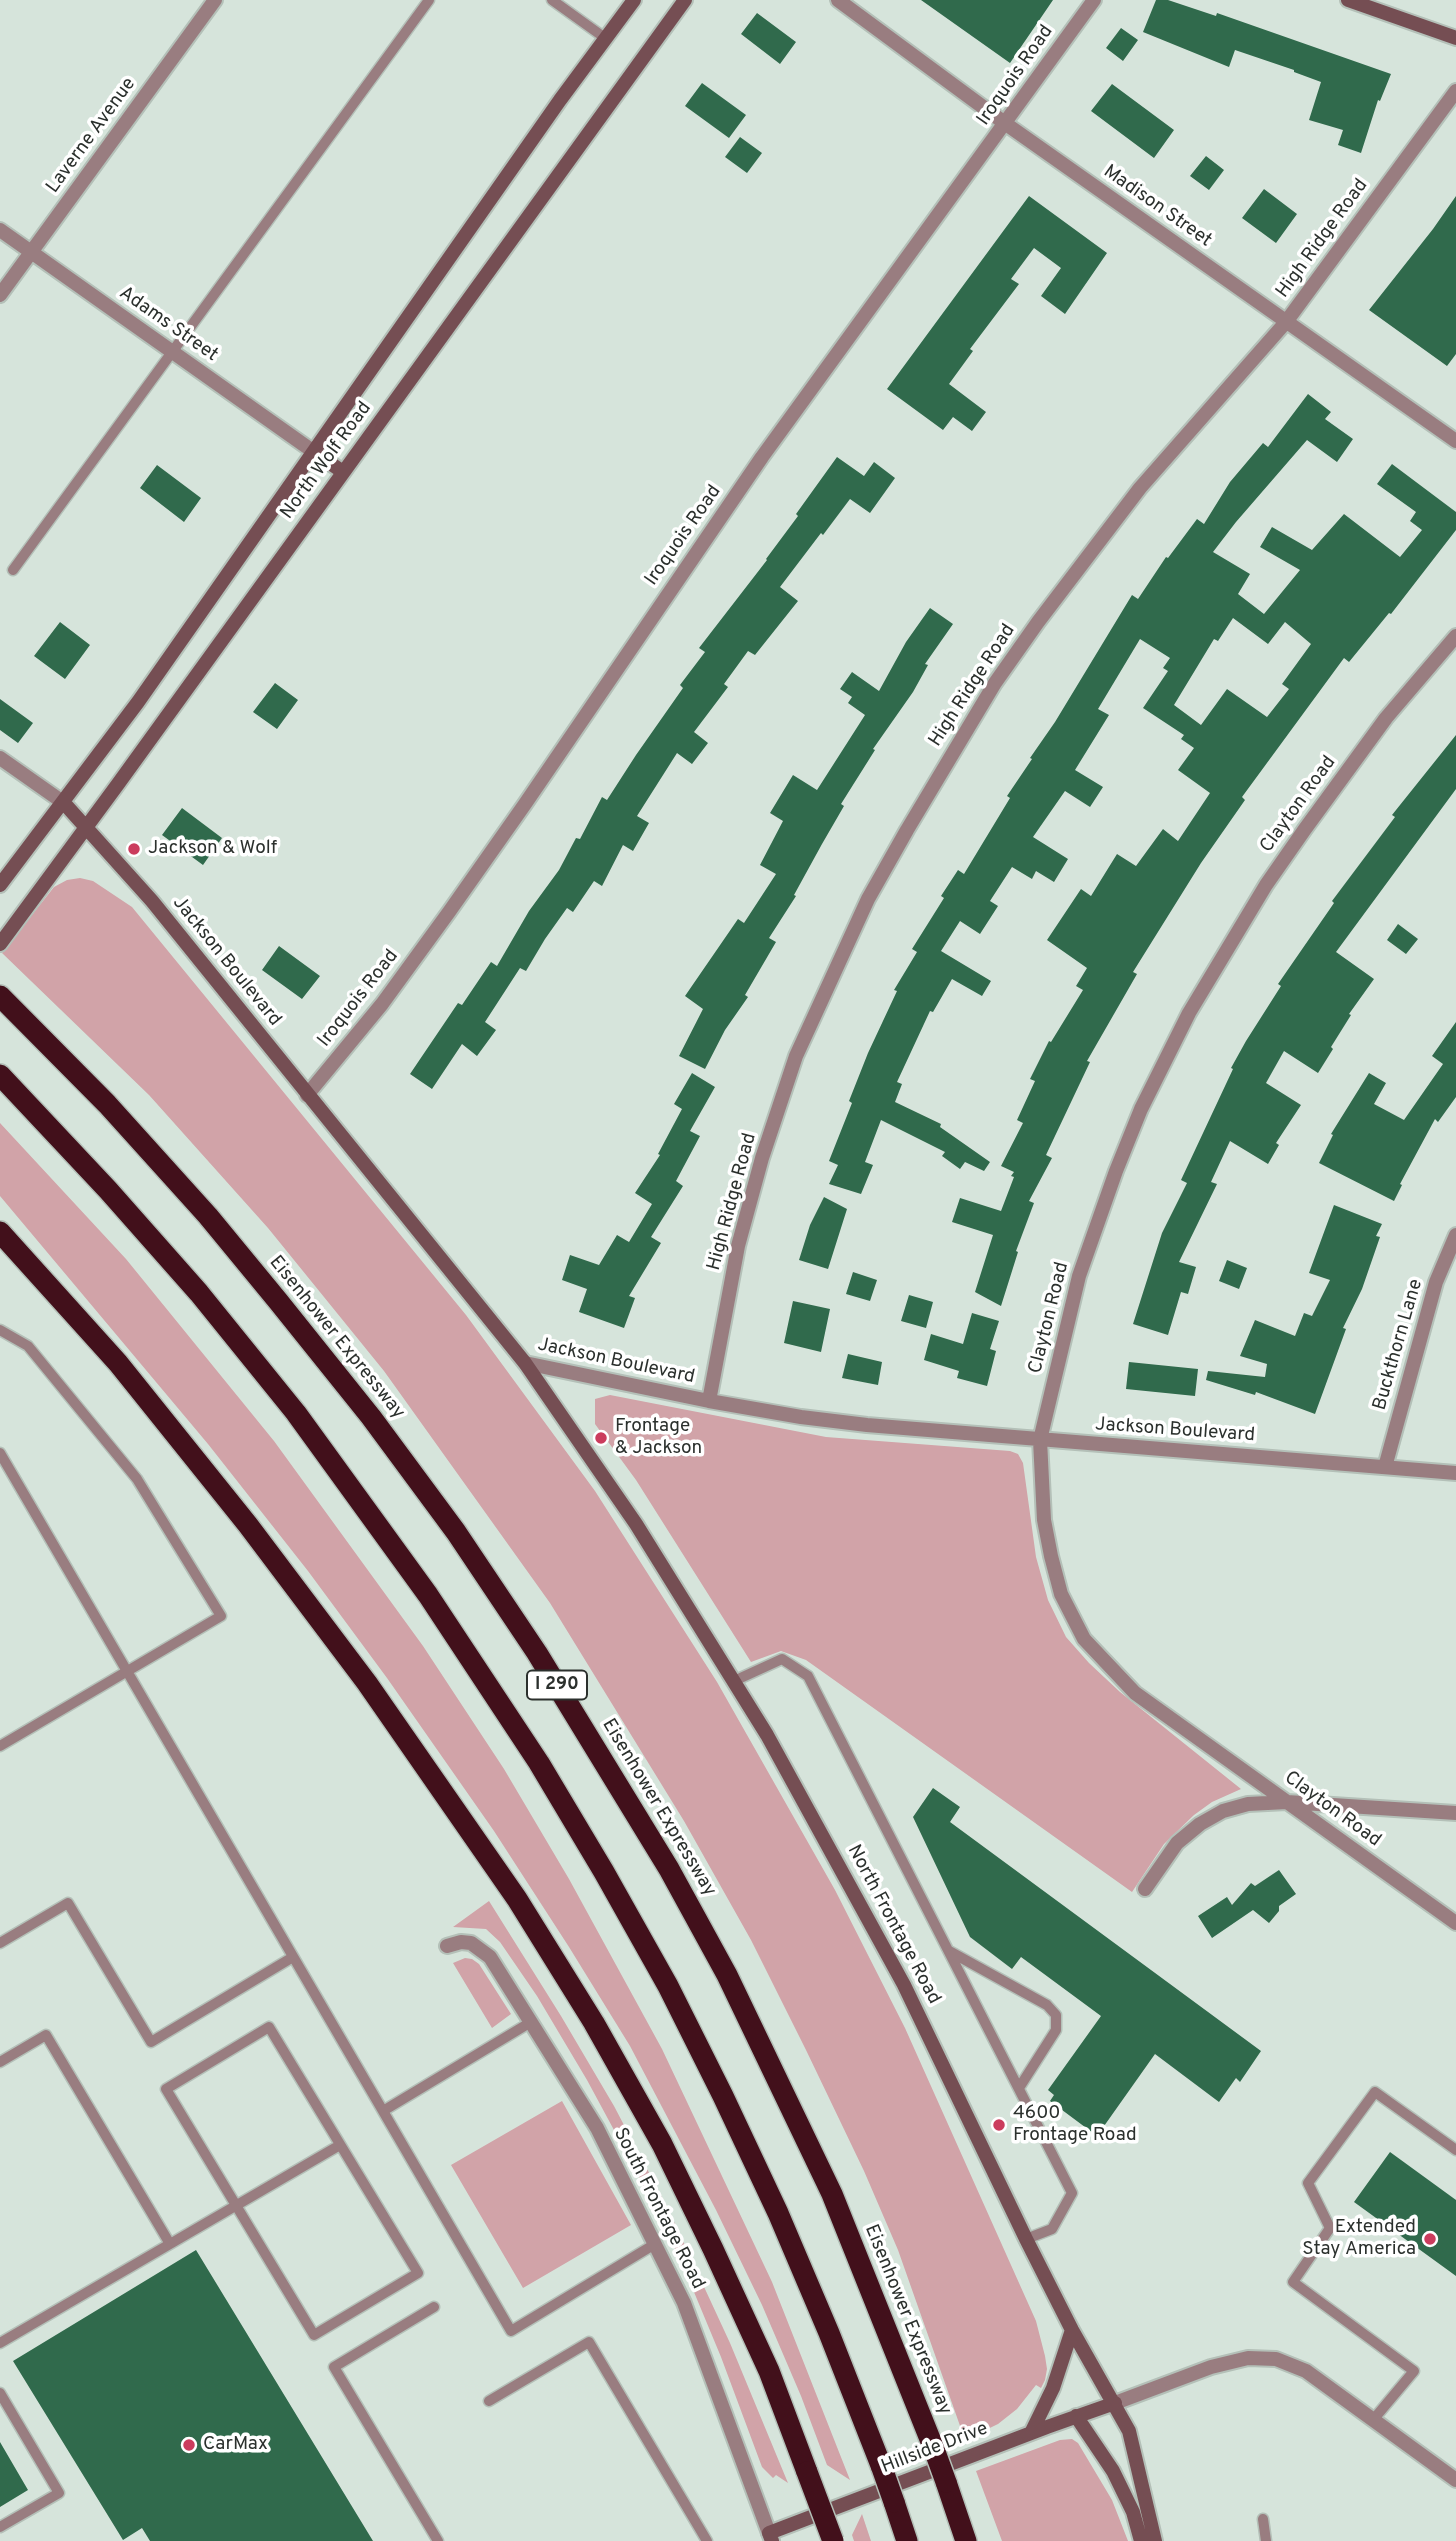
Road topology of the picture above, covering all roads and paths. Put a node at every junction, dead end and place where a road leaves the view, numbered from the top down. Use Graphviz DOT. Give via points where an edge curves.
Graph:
graph roads {
  1 [pos="215,0"];
  2 [pos="429,0"];
  3 [pos="552,0"];
  4 [pos="633,0"];
  5 [pos="685,0"];
  6 [pos="838,0"];
  7 [pos="1094,0"];
  8 [pos="1348,0"];
  9 [pos="605,38"];
  10 [pos="1456,38"];
  11 [pos="1456,90"];
  12 [pos="1006,124"];
  13 [pos="0,230"];
  14 [pos="32,252"];
  15 [pos="0,295"];
  16 [pos="1286,322"];
  17 [pos="171,351"];
  18 [pos="1456,441"];
  19 [pos="314,452"];
  20 [pos="343,472"];
  21 [pos="13,570"];
  22 [pos="1456,636"];
  23 [pos="0,758"];
  24 [pos="64,803"];
  25 [pos="85,827"];
  26 [pos="0,885"];
  27 [pos="0,944"];
  28 [pos="0,996"];
  29 [pos="0,1075"];
  30 [pos="307,1095"];
  31 [pos="0,1232"];
  32 [pos="1456,1235"];
  33 [pos="0,1329"];
  34 [pos="525,1363"];
  35 [pos="709,1401"];
  36 [pos="1040,1440"];
  37 [pos="0,1453"];
  38 [pos="1384,1467"];
  39 [pos="1456,1472"];
  40 [pos="127,1671"];
  41 [pos="734,1681"];
  42 [pos="0,1745"];
  43 [pos="1287,1802"];
  44 [pos="1456,1813"];
  45 [pos="1145,1889"];
  46 [pos="1456,1923"];
  47 [pos="0,1943"];
  48 [pos="447,1945"];
  49 [pos="948,1950"];
  50 [pos="293,1957"];
  51 [pos="531,2021"];
  52 [pos="0,2062"];
  53 [pos="1018,2088"];
  54 [pos="383,2111"];
  55 [pos="340,2144"];
  56 [pos="1456,2150"];
  57 [pos="236,2206"];
  58 [pos="1026,2239"];
  59 [pos="170,2244"];
  60 [pos="655,2244"];
  61 [pos="434,2307"];
  62 [pos="1072,2330"];
  63 [pos="0,2343"];
  64 [pos="0,2393"];
  65 [pos="489,2401"];
  66 [pos="1115,2403"];
  67 [pos="1076,2416"];
  68 [pos="1373,2420"];
  69 [pos="1031,2433"];
  70 [pos="1456,2480"];
  71 [pos="1263,2519"];
  72 [pos="0,2527"];
  73 [pos="771,2537"];
  74 [pos="438,2541"];
  75 [pos="707,2541"];
  76 [pos="833,2541"];
  77 [pos="907,2541"];
  78 [pos="966,2541"];
  79 [pos="1141,2541"];
  80 [pos="1155,2541"];
  81 [pos="1266,2541"];
  1 -- 14 [label="street, Laverne Avenue"];
  2 -- 17 [label="lane"];
  3 -- 9 [label="lane"];
  4 -- 9 [label="main road, North Wolf Road"];
  5 -- 20 [label="main road, North Wolf Road"];
  6 -- 12 [label="street, Madison Street"];
  7 -- 12 [label="street, Iroquois Road"];
  8 -- 10 [label="main road"];
  9 -- 19 [label="main road, North Wolf Road"];
  11 -- 16 [label="street, High Ridge Road"];
  12 -- 16 [label="street, Madison Street"];
  12 -- 30 [label="street, Iroquois Road" via="762,457 456,902 382,1004"];
  13 -- 14 [label="street, Adams Street"];
  14 -- 15 [label="street, Laverne Avenue"];
  14 -- 17 [label="street, Adams Street"];
  16 -- 18 [label="street, Madison Street"];
  16 -- 35 [label="street, High Ridge Road" via="1140,488 1038,622 947,760 868,900 796,1056 762,1158 738,1246"];
  17 -- 19 [label="street, Adams Street"];
  17 -- 21 [label="lane"];
  19 -- 20 [label="main road"];
  19 -- 24 [label="main road, North Wolf Road"];
  20 -- 25 [label="main road, North Wolf Road"];
  22 -- 36 [label="street, Clayton Road" via="1386,718 1313,818 1266,885 1189,1013 1136,1121 1079,1276"];
  23 -- 24 [label="street, Jackson Boulevard"];
  24 -- 25 [label="main road, Jackson Boulevard"];
  24 -- 26 [label="main road, North Wolf Road"];
  25 -- 27 [label="main road, North Wolf Road"];
  25 -- 30 [label="main road, Jackson Boulevard" via="152,901"];
  28 -- 78 [label="highway, Eisenhower Expressway / I 290, bridge" via="181,1185 287,1312 440,1511 537,1653 669,1869 727,1975 832,2194"];
  29 -- 77 [label="highway, I 290, bridge" via="199,1293 296,1413 428,1595 539,1763 668,1986 723,2096 829,2333"];
  30 -- 34 [label="main road, Jackson Boulevard"];
  31 -- 76 [label="highway, bridge" via="118,1363 231,1504 368,1684 517,1899 662,2144 769,2371"];
  32 -- 38 [label="street, Buckthorn Lane" via="1436,1282"];
  33 -- 40 [label="lane" via="28,1346 137,1479 221,1616"];
  34 -- 35 [label="street, Jackson Boulevard"];
  34 -- 41 [label="main road, North Frontage Road" via="636,1524"];
  35 -- 36 [label="street, Jackson Boulevard" via="867,1425"];
  36 -- 38 [label="street, Jackson Boulevard"];
  36 -- 43 [label="street, Clayton Road" via="1044,1520 1051,1556 1061,1594 1084,1639 1135,1693"];
  37 -- 40 [label="lane"];
  38 -- 39 [label="street, Jackson Boulevard"];
  40 -- 42 [label="lane"];
  40 -- 50 [label="lane"];
  41 -- 49 [label="lane" via="782,1659 808,1676"];
  41 -- 58 [label="main road, North Frontage Road" via="904,1985"];
  43 -- 44 [label="street"];
  43 -- 45 [label="street" via="1248,1804 1200,1824 1177,1843"];
  43 -- 46 [label="street, Clayton Road"];
  47 -- 50 [label="lane" via="68,1903 151,2042"];
  48 -- 51 [label="street, South Frontage Road" via="461,1942 481,1948"];
  49 -- 53 [label="lane"];
  49 -- 53 [label="lane" via="1047,2005 1056,2015 1056,2030"];
  50 -- 54 [label="lane"];
  51 -- 54 [label="lane"];
  51 -- 60 [label="street, South Frontage Road" via="597,2129"];
  52 -- 59 [label="lane" via="46,2035"];
  53 -- 58 [label="lane" via="1072,2193 1052,2229"];
  54 -- 60 [label="lane" via="511,2331"];
  55 -- 57 [label="lane"];
  55 -- 57 [label="lane" via="269,2026 166,2089"];
  55 -- 57 [label="lane" via="418,2273 314,2335"];
  56 -- 68 [label="lane" via="1374,2092 1308,2183 1331,2228 1293,2283 1413,2371"];
  57 -- 59 [label="lane"];
  58 -- 62 [label="main road, North Frontage Road"];
  59 -- 63 [label="lane"];
  60 -- 73 [label="street, South Frontage Road" via="684,2302"];
  61 -- 74 [label="lane" via="334,2367"];
  62 -- 66 [label="main road, North Frontage Road"];
  62 -- 69 [label="main road" via="1053,2388"];
  64 -- 72 [label="lane" via="60,2493"];
  65 -- 75 [label="lane" via="590,2343"];
  66 -- 67 [label="main road, Hillside Drive"];
  66 -- 68 [label="street" via="1211,2367 1248,2358 1276,2359 1306,2371"];
  66 -- 80 [label="main road, North Frontage Road" via="1129,2431"];
  67 -- 69 [label="main road, Hillside Drive"];
  67 -- 79 [label="main road" via="1113,2471"];
  68 -- 70 [label="street"];
  69 -- 73 [label="main road, Hillside Drive"];
  71 -- 81 [label="lane"];
}
